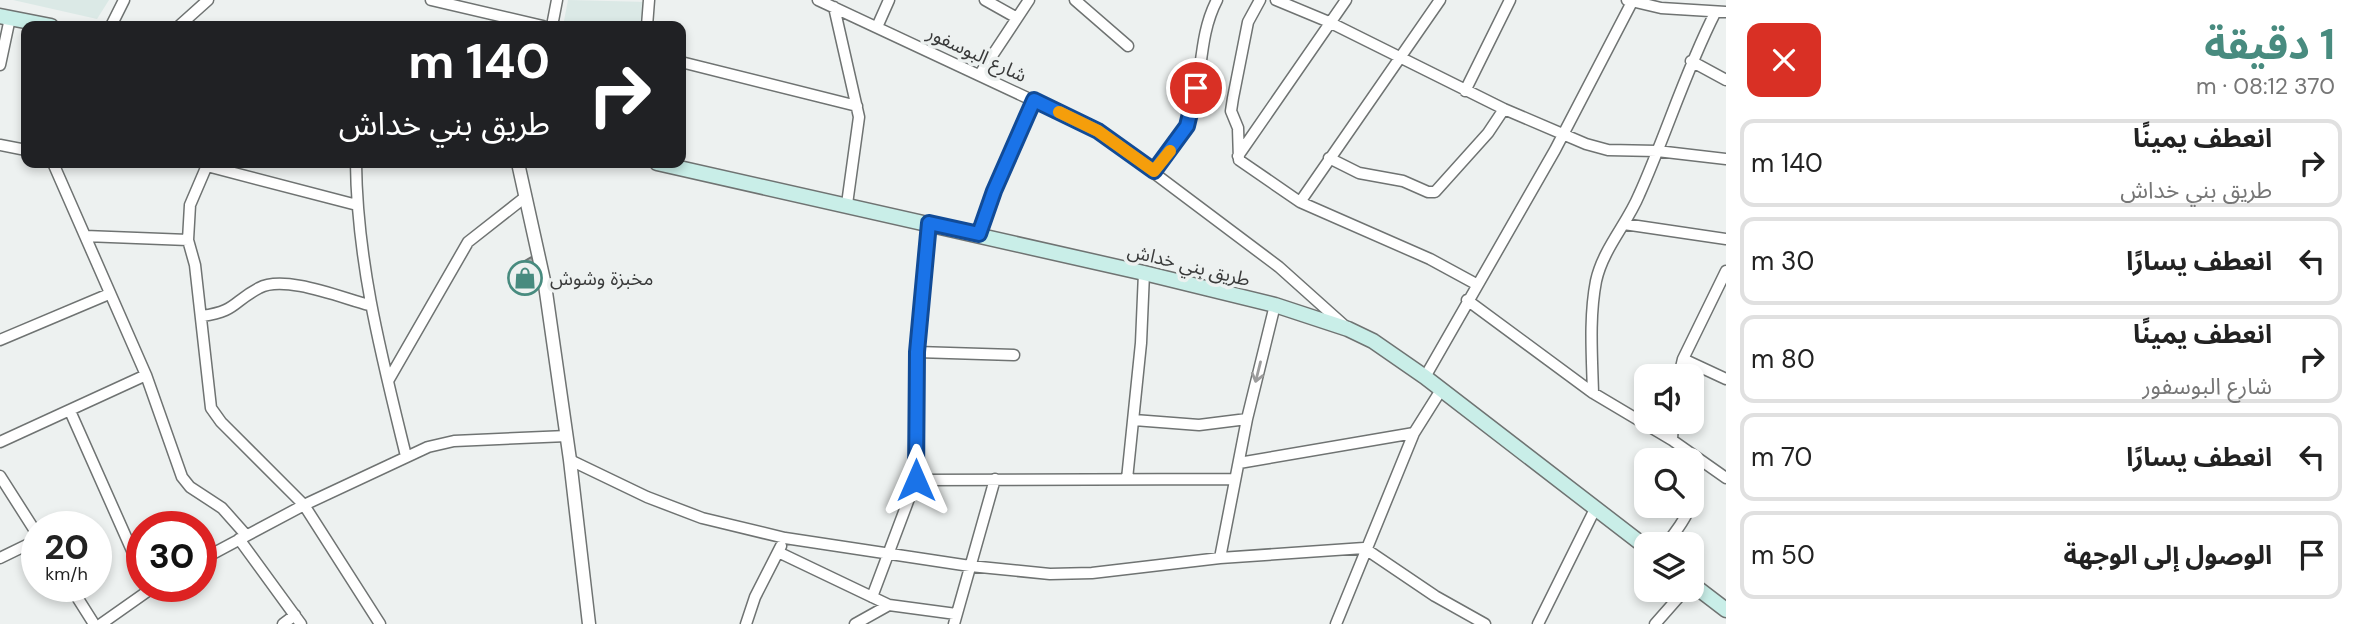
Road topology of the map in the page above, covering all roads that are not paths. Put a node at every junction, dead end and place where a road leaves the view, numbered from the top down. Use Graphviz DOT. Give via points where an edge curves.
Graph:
graph roads {
  1 [pos="124,0"];
  2 [pos="208,0"];
  3 [pos="431,0"];
  4 [pos="557,0"];
  5 [pos="649,0"];
  6 [pos="818,0"];
  7 [pos="889,0"];
  8 [pos="985,0"];
  9 [pos="1029,0"];
  10 [pos="1075,0"];
  11 [pos="1260,0"];
  12 [pos="1276,0"];
  13 [pos="1346,0"];
  14 [pos="1440,0"];
  15 [pos="1510,0"];
  16 [pos="1215,1"];
  17 [pos="1630,1"];
  18 [pos="834,7"];
  19 [pos="1720,12"];
  20 [pos="5,17"];
  21 [pos="1017,18"];
  22 [pos="25,21"];
  23 [pos="114,21"];
  24 [pos="185,21"];
  25 [pos="521,21"];
  26 [pos="553,21"];
  27 [pos="647,21"];
  28 [pos="1329,22"];
  29 [pos="877,27"];
  30 [pos="1128,46"];
  31 [pos="1400,59"];
  32 [pos="1691,61"];
  33 [pos="686,63"];
  34 [pos="0,65"];
  35 [pos="980,74"];
  36 [pos="1726,79"];
  37 [pos="1465,90"];
  38 [pos="1034,100"];
  39 [pos="857,106"];
  40 [pos="1504,109"];
  41 [pos="1562,132"];
  42 [pos="0,145"];
  43 [pos="21,149"];
  44 [pos="1657,151"];
  45 [pos="1238,156"];
  46 [pos="1329,159"];
  47 [pos="1726,159"];
  48 [pos="54,168"];
  49 [pos="206,168"];
  50 [pos="222,168"];
  51 [pos="356,168"];
  52 [pos="519,168"];
  53 [pos="680,168"];
  54 [pos="1154,171"];
  55 [pos="524,198"];
  56 [pos="1300,202"];
  57 [pos="847,204"];
  58 [pos="356,205"];
  59 [pos="929,223"];
  60 [pos="1624,224"];
  61 [pos="979,234"];
  62 [pos="85,236"];
  63 [pos="1726,239"];
  64 [pos="188,240"];
  65 [pos="1726,271"];
  66 [pos="1144,273"];
  67 [pos="1476,284"];
  68 [pos="109,294"];
  69 [pos="1466,300"];
  70 [pos="369,305"];
  71 [pos="1275,305"];
  72 [pos="202,316"];
  73 [pos="1348,329"];
  74 [pos="0,340"];
  75 [pos="917,352"];
  76 [pos="1014,355"];
  77 [pos="1683,359"];
  78 [pos="1682,364"];
  79 [pos="146,375"];
  80 [pos="1425,377"];
  81 [pos="1726,379"];
  82 [pos="388,381"];
  83 [pos="1441,390"];
  84 [pos="1593,393"];
  85 [pos="70,411"];
  86 [pos="1247,419"];
  87 [pos="1134,420"];
  88 [pos="1414,433"];
  89 [pos="1672,434"];
  90 [pos="567,436"];
  91 [pos="1672,440"];
  92 [pos="0,442"];
  93 [pos="1682,448"];
  94 [pos="406,456"];
  95 [pos="570,460"];
  96 [pos="1239,463"];
  97 [pos="1704,464"];
  98 [pos="0,476"];
  99 [pos="1726,478"];
  100 [pos="995,479"];
  101 [pos="1127,479"];
  102 [pos="1235,479"];
  103 [pos="916,480"];
  104 [pos="304,505"];
  105 [pos="1595,509"];
  106 [pos="22,511"];
  107 [pos="1687,518"];
  108 [pos="1676,532"];
  109 [pos="126,537"];
  110 [pos="243,537"];
  111 [pos="785,538"];
  112 [pos="1634,538"];
  113 [pos="21,548"];
  114 [pos="1364,548"];
  115 [pos="217,551"];
  116 [pos="778,552"];
  117 [pos="890,552"];
  118 [pos="0,558"];
  119 [pos="1220,558"];
  120 [pos="970,566"];
  121 [pos="1704,593"];
  122 [pos="872,597"];
  123 [pos="80,602"];
  124 [pos="131,602"];
  125 [pos="1674,602"];
  126 [pos="889,605"];
  127 [pos="1726,610"];
  128 [pos="298,619"];
  129 [pos="955,619"];
  130 [pos="94,624"];
  131 [pos="101,624"];
  132 [pos="283,624"];
  133 [pos="380,624"];
  134 [pos="589,624"];
  135 [pos="746,624"];
  136 [pos="855,624"];
  137 [pos="1336,624"];
  138 [pos="1485,624"];
  139 [pos="1538,624"];
  140 [pos="1655,624"];
  1 -- 23 [label="street"];
  2 -- 24 [label="street"];
  3 -- 25 [label="street"];
  4 -- 26 [label="street"];
  5 -- 27 [label="street"];
  6 -- 18 [label="street, شارع البوسفور"];
  7 -- 29 [label="street"];
  8 -- 21 [label="street"];
  9 -- 21 [label="street"];
  10 -- 30 [label="street"];
  11 -- 45 [label="street" via="1248,22 1233,98"];
  12 -- 28 [label="street"];
  13 -- 28 [label="street"];
  14 -- 31 [label="street"];
  15 -- 37 [label="street"];
  16 -- 54 [label="street" via="1203,38 1191,116"];
  17 -- 19 [label="street"];
  17 -- 41 [label="street"];
  18 -- 29 [label="street, شارع البوسفور"];
  18 -- 39 [label="street"];
  19 -- 32 [label="street"];
  20 -- 22 [label="main road"];
  20 -- 34 [label="street"];
  21 -- 35 [label="street"];
  28 -- 31 [label="street"];
  28 -- 45 [label="street"];
  29 -- 35 [label="street, شارع البوسفور"];
  31 -- 37 [label="street"];
  31 -- 46 [label="street"];
  32 -- 36 [label="street"];
  32 -- 44 [label="street"];
  33 -- 39 [label="street"];
  35 -- 38 [label="street, شارع البوسفور"];
  37 -- 40 [label="street"];
  38 -- 54 [label="street, شارع البوسفور" via="1098,131"];
  38 -- 61 [label="street"];
  39 -- 57 [label="street" via="859,125"];
  40 -- 41 [label="street"];
  40 -- 46 [label="street" via="1435,192 1368,176"];
  41 -- 44 [label="street" via="1608,150"];
  41 -- 67 [label="street"];
  42 -- 43 [label="street"];
  44 -- 47 [label="street"];
  44 -- 60 [label="street"];
  45 -- 56 [label="street" via="1245,166"];
  46 -- 56 [label="street"];
  48 -- 62 [label="street"];
  49 -- 64 [label="street" via="190,205"];
  50 -- 58 [label="street"];
  51 -- 58 [label="street"];
  52 -- 55 [label="street"];
  53 -- 57 [label="main road, طريق بني خداش"];
  54 -- 73 [label="street, شارع البوسفور" via="1279,267"];
  55 -- 82 [label="street" via="468,242"];
  55 -- 90 [label="street" via="545,285"];
  56 -- 67 [label="street"];
  57 -- 59 [label="main road, طريق بني خداش"];
  58 -- 70 [label="street"];
  59 -- 61 [label="main road, طريق بني خداش"];
  59 -- 75 [label="street"];
  60 -- 63 [label="street"];
  60 -- 84 [label="street" via="1597,279 1592,319"];
  61 -- 66 [label="main road, طريق بني خداش"];
  62 -- 64 [label="street"];
  62 -- 68 [label="street"];
  64 -- 72 [label="street"];
  65 -- 77 [label="street"];
  66 -- 71 [label="main road, طريق بني خداش"];
  66 -- 87 [label="street"];
  67 -- 69 [label="street"];
  68 -- 74 [label="street"];
  68 -- 79 [label="street"];
  69 -- 80 [label="street"];
  69 -- 84 [label="street"];
  70 -- 72 [label="street" via="283,283 260,287 226,312"];
  70 -- 82 [label="street"];
  71 -- 73 [label="main road, طريق بني خداش"];
  71 -- 86 [label="street, one-way"];
  72 -- 104 [label="street" via="215,415"];
  73 -- 80 [label="main road, طريق بني خداش"];
  75 -- 76 [label="street"];
  75 -- 103 [label="street"];
  77 -- 78 [label="street"];
  77 -- 81 [label="street"];
  79 -- 85 [label="street"];
  79 -- 110 [label="street" via="186,482 222,508"];
  80 -- 83 [label="main road, طريق بني خداش"];
  82 -- 94 [label="street"];
  83 -- 88 [label="street"];
  83 -- 105 [label="main road, طريق بني خداش"];
  84 -- 91 [label="street"];
  85 -- 92 [label="street"];
  85 -- 109 [label="street"];
  86 -- 87 [label="street" via="1199,425"];
  86 -- 96 [label="street"];
  87 -- 101 [label="street"];
  88 -- 96 [label="street"];
  88 -- 114 [label="street"];
  89 -- 91 [label="street"];
  90 -- 94 [label="street" via="454,441"];
  90 -- 95 [label="street"];
  91 -- 93 [label="street"];
  94 -- 104 [label="street"];
  95 -- 111 [label="street" via="678,510"];
  95 -- 134 [label="street"];
  96 -- 102 [label="street"];
  97 -- 99 [label="street"];
  98 -- 106 [label="street"];
  100 -- 101 [label="street"];
  100 -- 103 [label="street"];
  100 -- 120 [label="street"];
  101 -- 102 [label="street"];
  102 -- 119 [label="street"];
  103 -- 117 [label="street"];
  104 -- 110 [label="street"];
  104 -- 133 [label="street"];
  105 -- 112 [label="main road, طريق بني خداش"];
  105 -- 139 [label="street"];
  107 -- 108 [label="street"];
  110 -- 115 [label="street"];
  110 -- 128 [label="street"];
  111 -- 116 [label="street"];
  111 -- 117 [label="street"];
  113 -- 118 [label="street"];
  114 -- 119 [label="street"];
  114 -- 137 [label="street"];
  114 -- 138 [label="street"];
  116 -- 122 [label="street"];
  116 -- 135 [label="street" via="750,606"];
  117 -- 120 [label="street"];
  117 -- 122 [label="street"];
  119 -- 120 [label="street" via="1092,573"];
  120 -- 129 [label="street"];
  121 -- 127 [label="main road"];
  122 -- 126 [label="street"];
  123 -- 130 [label="street"];
  124 -- 131 [label="street"];
  125 -- 140 [label="street"];
  126 -- 129 [label="street"];
  126 -- 136 [label="street"];
  128 -- 132 [label="street"];
}
